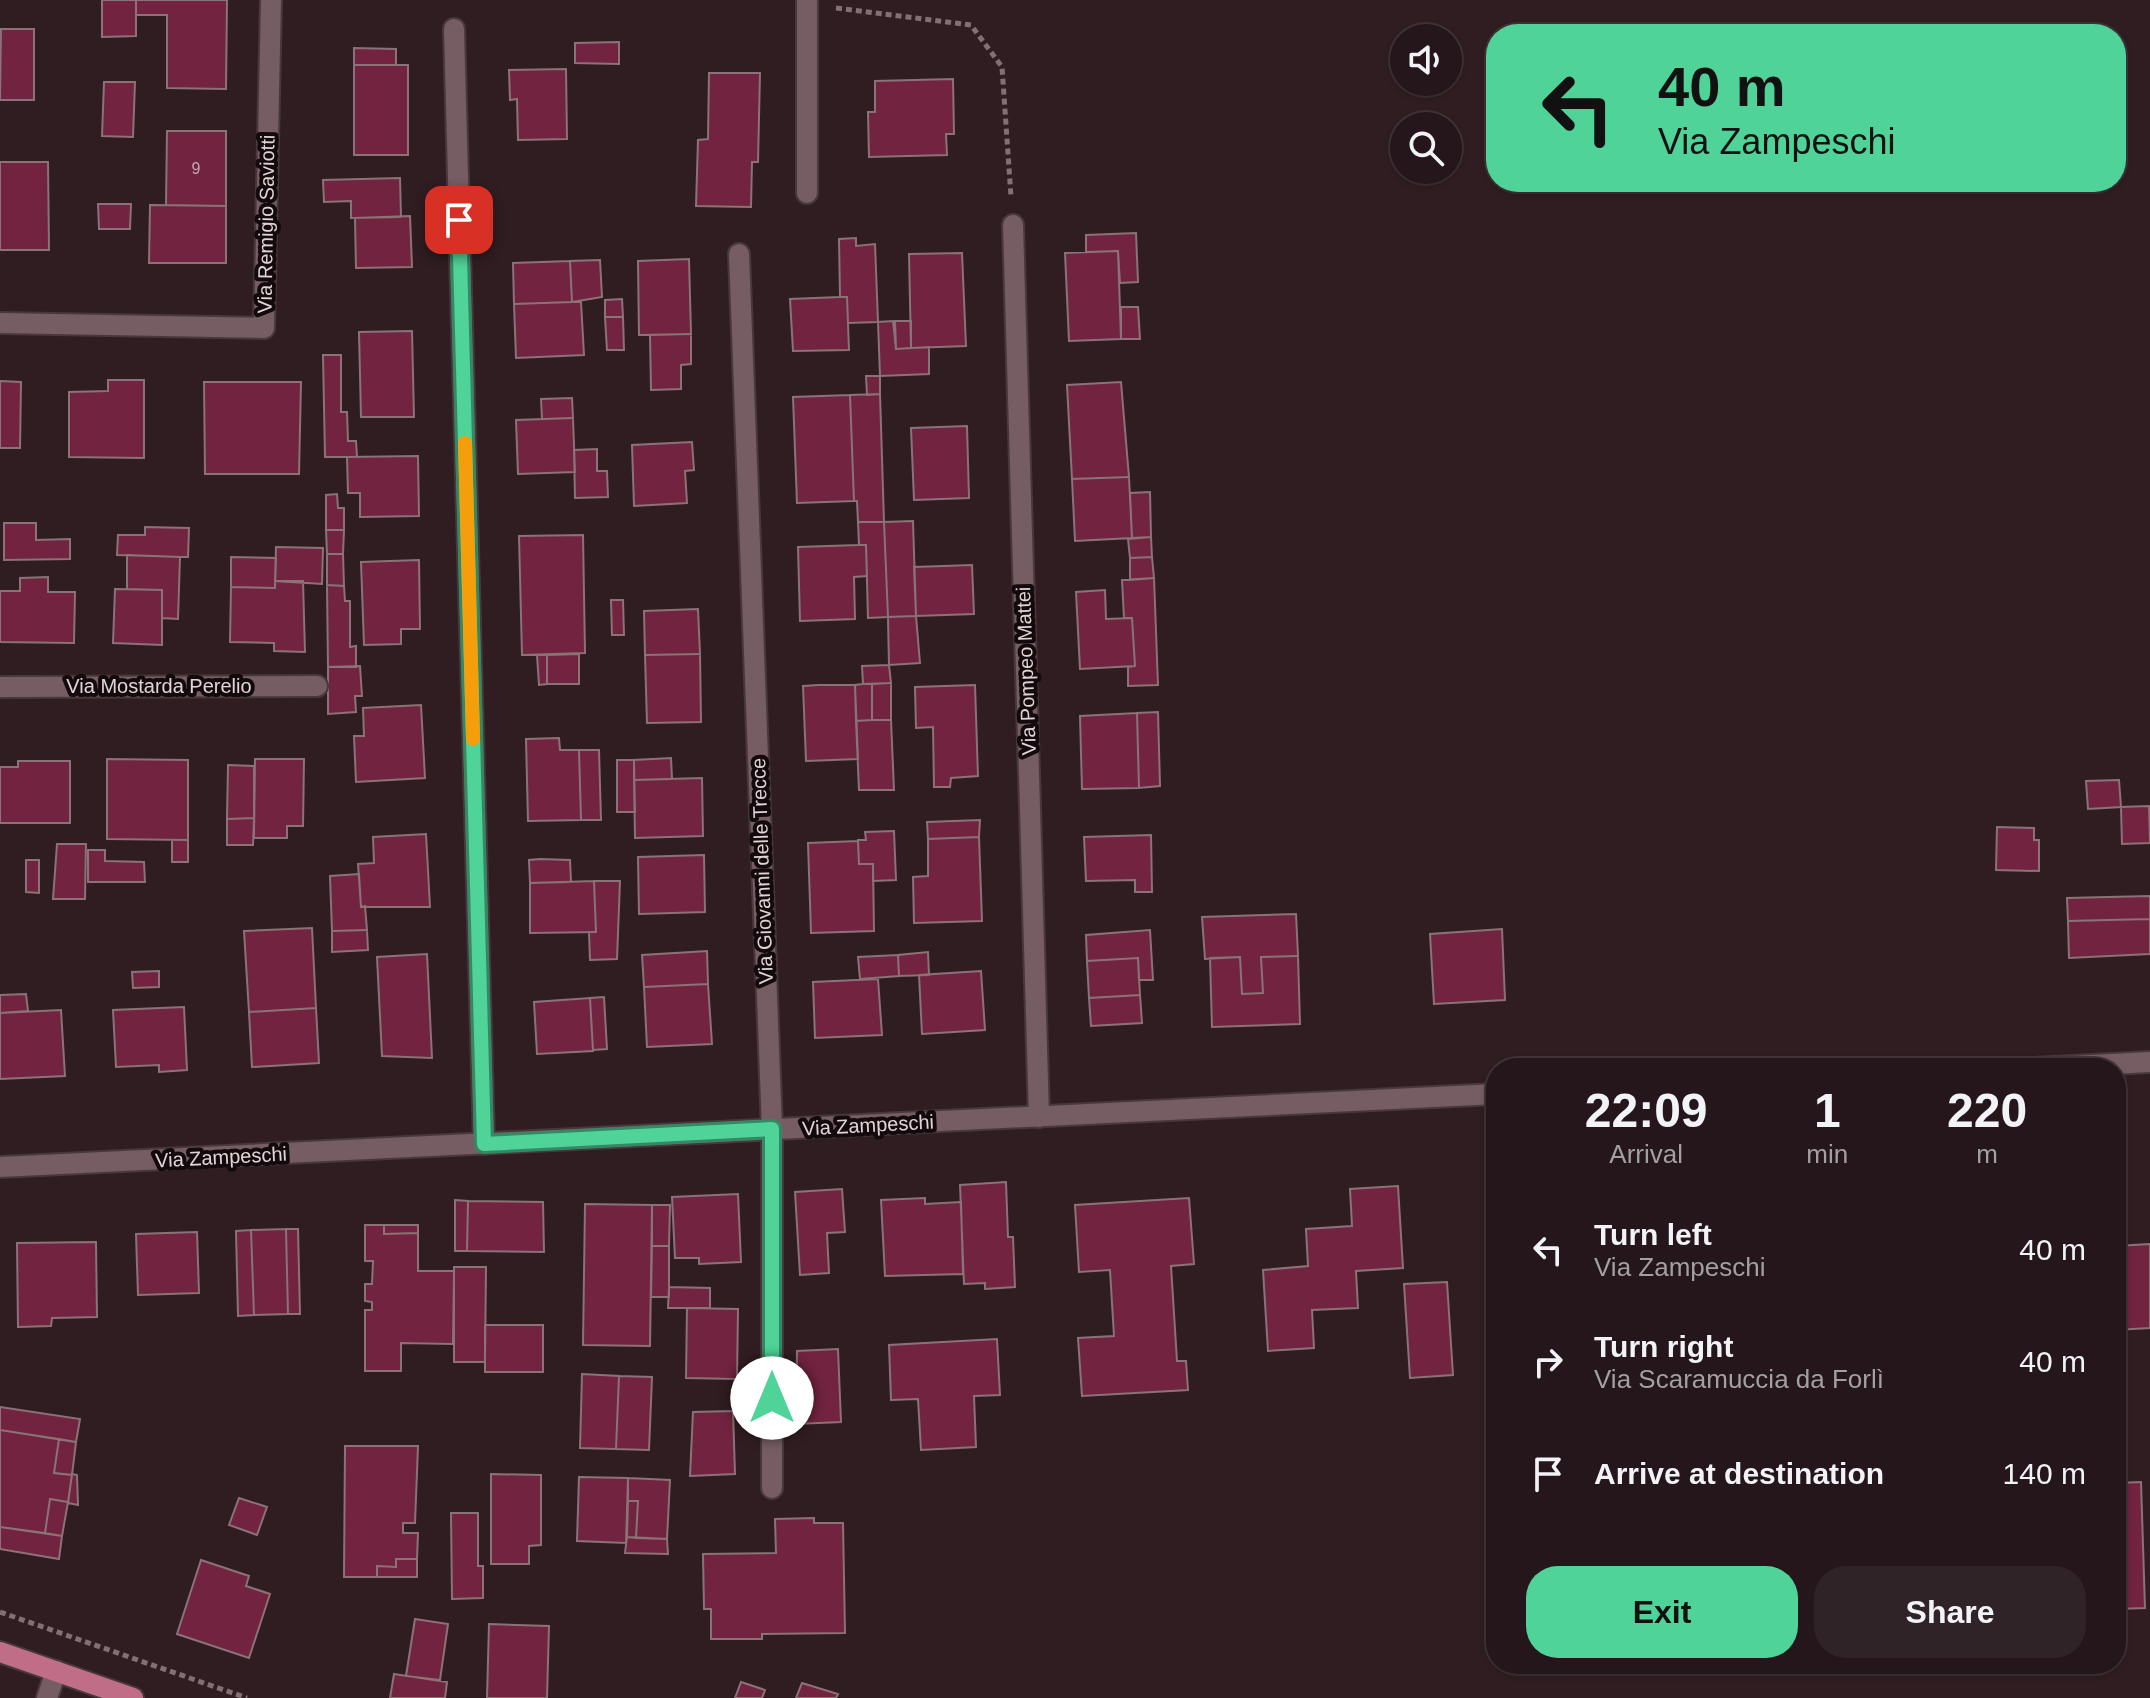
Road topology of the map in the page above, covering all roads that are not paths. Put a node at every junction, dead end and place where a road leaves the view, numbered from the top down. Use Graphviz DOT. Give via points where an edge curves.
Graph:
graph roads {
  1 [pos="271,0"];
  2 [pos="807,3"];
  3 [pos="454,29"];
  4 [pos="807,193"];
  5 [pos="1013,225"];
  6 [pos="739,254"];
  7 [pos="0,323"];
  8 [pos="317,686"];
  9 [pos="0,687"];
  10 [pos="2150,1062"];
  11 [pos="2126,1063"];
  12 [pos="1486,1095"];
  13 [pos="1039,1117"];
  14 [pos="772,1129"];
  15 [pos="484,1144"];
  16 [pos="0,1167"];
  17 [pos="772,1488"];
  18 [pos="0,1652"];
  19 [pos="56,1671"];
  20 [pos="47,1698"];
  21 [pos="133,1698"];
  1 -- 7 [label="street, Via Remigio Saviotti" via="264,328"];
  2 -- 4 [label="street"];
  3 -- 15 [label="street"];
  5 -- 13 [label="street, Via Pompeo Mattei"];
  6 -- 14 [label="street, Via Giovanni delle Trecce"];
  8 -- 9 [label="street, Via Mostarda Perelio"];
  10 -- 11 [label="street"];
  12 -- 13 [label="street, Via Zampeschi"];
  13 -- 14 [label="street, Via Zampeschi"];
  14 -- 15 [label="street, Via Zampeschi"];
  14 -- 17 [label="street, Via Giovanni delle Trecce"];
  15 -- 16 [label="street, Via Zampeschi"];
  18 -- 19 [label="main road"];
  19 -- 20 [label="street"];
  19 -- 21 [label="main road"];
}
